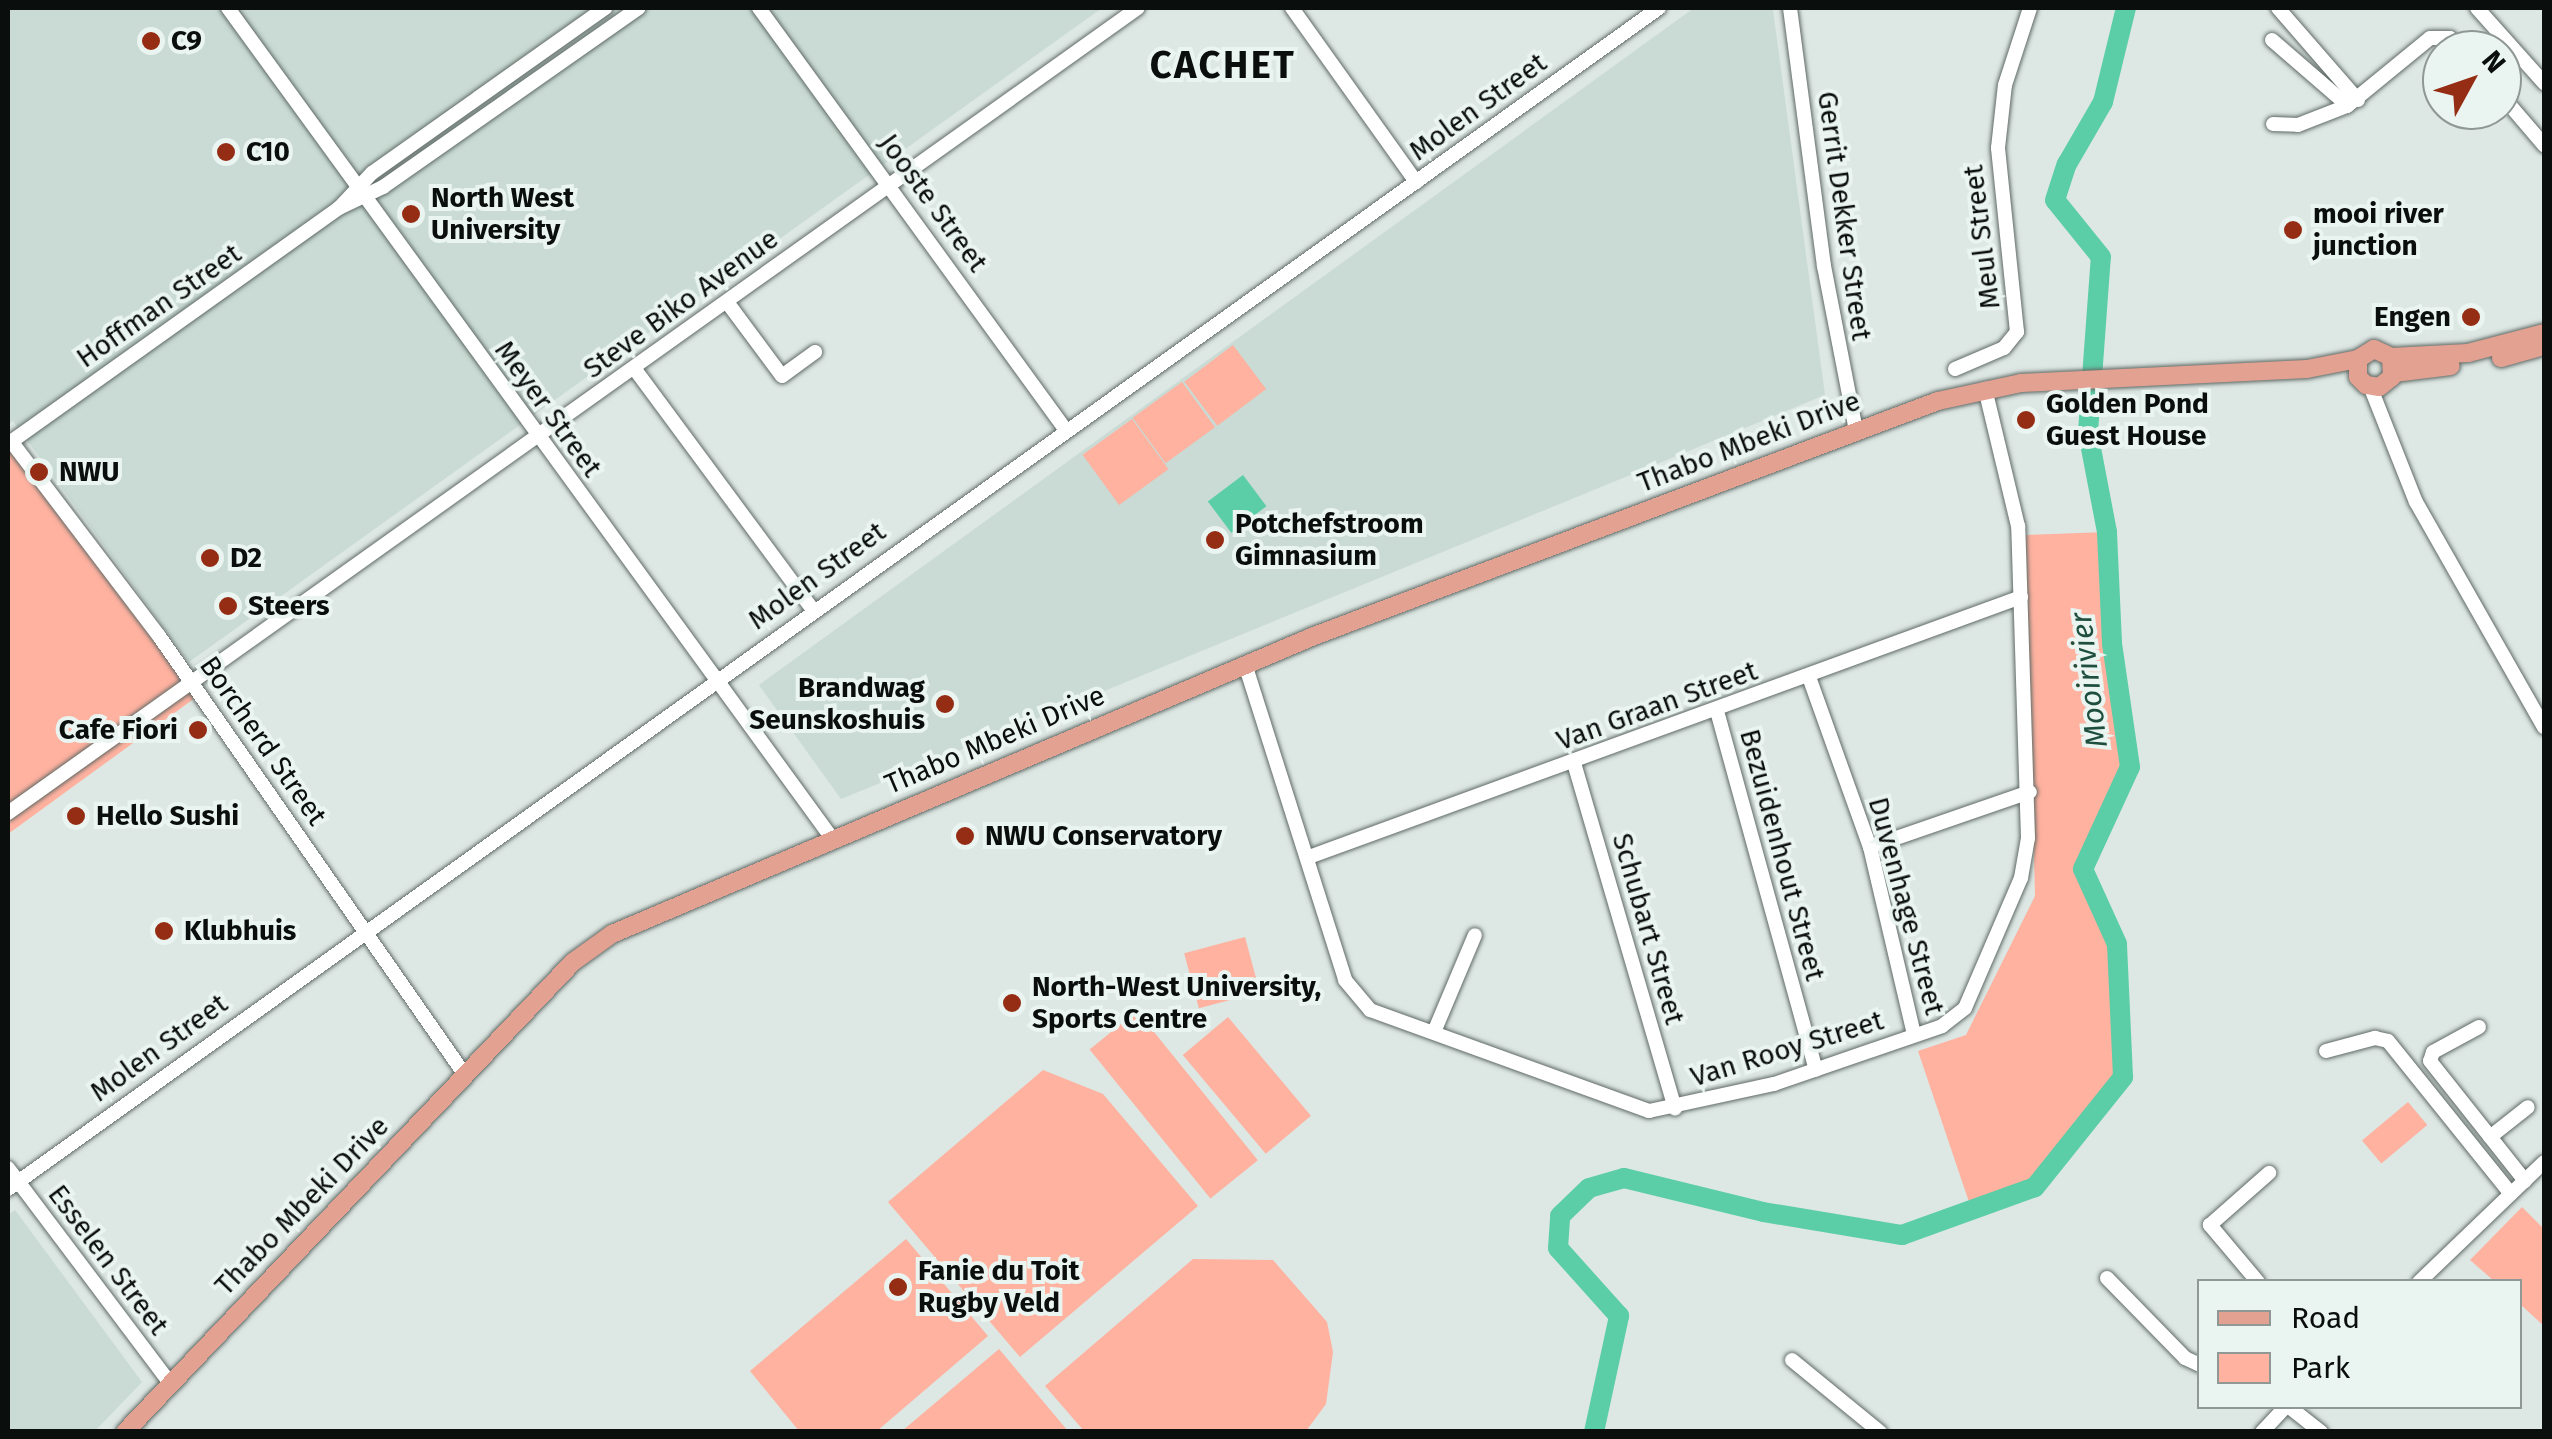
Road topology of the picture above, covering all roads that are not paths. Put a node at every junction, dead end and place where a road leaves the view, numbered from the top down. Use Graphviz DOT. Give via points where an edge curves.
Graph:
graph roads {
  1 [pos="228,8"];
  2 [pos="605,8"];
  3 [pos="639,8"];
  4 [pos="759,8"];
  5 [pos="1138,8"];
  6 [pos="1292,8"];
  7 [pos="1659,8"];
  8 [pos="2030,8"];
  9 [pos="2278,8"];
  10 [pos="2476,8"];
  11 [pos="1795,10"];
  12 [pos="2272,40"];
  13 [pos="2422,45"];
  14 [pos="2544,84"];
  15 [pos="2353,102"];
  16 [pos="2522,119"];
  17 [pos="2273,124"];
  18 [pos="2544,145"];
  19 [pos="1416,182"];
  20 [pos="888,185"];
  21 [pos="364,189"];
  22 [pos="727,302"];
  23 [pos="2544,332"];
  24 [pos="2544,346"];
  25 [pos="816,352"];
  26 [pos="634,368"];
  27 [pos="1956,369"];
  28 [pos="2376,372"];
  29 [pos="1985,389"];
  30 [pos="1065,429"];
  31 [pos="1856,430"];
  32 [pos="537,438"];
  33 [pos="9,442"];
  34 [pos="2021,597"];
  35 [pos="813,610"];
  36 [pos="1245,664"];
  37 [pos="1809,677"];
  38 [pos="717,678"];
  39 [pos="191,684"];
  40 [pos="1717,710"];
  41 [pos="2544,727"];
  42 [pos="1574,763"];
  43 [pos="2030,792"];
  44 [pos="8,813"];
  45 [pos="831,837"];
  46 [pos="1870,846"];
  47 [pos="1309,857"];
  48 [pos="366,930"];
  49 [pos="1474,935"];
  50 [pos="2479,1028"];
  51 [pos="1434,1032"];
  52 [pos="1914,1035"];
  53 [pos="2326,1052"];
  54 [pos="1816,1070"];
  55 [pos="465,1075"];
  56 [pos="2528,1107"];
  57 [pos="1674,1109"];
  58 [pos="2490,1137"];
  59 [pos="2544,1162"];
  60 [pos="8,1168"];
  61 [pos="2269,1173"];
  62 [pos="2524,1181"];
  63 [pos="12,1186"];
  64 [pos="2511,1194"];
  65 [pos="2107,1278"];
  66 [pos="2255,1279"];
  67 [pos="2422,1279"];
  68 [pos="1792,1360"];
  69 [pos="2197,1364"];
  70 [pos="170,1383"];
  71 [pos="2283,1409"];
  72 [pos="2288,1409"];
  73 [pos="124,1432"];
  74 [pos="1880,1432"];
  75 [pos="2262,1432"];
  76 [pos="2321,1432"];
  1 -- 21 [label="street, Meyer Street"];
  2 -- 21 [label="street, Hoffman Street"];
  3 -- 21 [label="street, Hoffman Street"];
  4 -- 20 [label="street, Jooste Street"];
  5 -- 20 [label="street, Steve Biko Avenue"];
  6 -- 19 [label="street"];
  7 -- 19 [label="street, Molen Street"];
  8 -- 27 [label="street, Meul Street" via="2005,85 1998,148 2016,332 2004,348"];
  9 -- 15 [label="street"];
  10 -- 14 [label="street"];
  11 -- 31 [label="street, Gerrit Dekker Street" via="1824,266"];
  12 -- 15 [label="street"];
  13 -- 15 [label="street"];
  15 -- 17 [label="street" via="2298,125"];
  16 -- 18 [label="street"];
  19 -- 30 [label="street, Molen Street"];
  20 -- 22 [label="street, Steve Biko Avenue"];
  20 -- 30 [label="street, Jooste Street"];
  21 -- 32 [label="street, Meyer Street"];
  21 -- 33 [label="street, Hoffman Street"];
  22 -- 25 [label="street" via="782,376"];
  22 -- 26 [label="street, Steve Biko Avenue"];
  23 -- 28 [label="main road"];
  24 -- 28 [label="main road"];
  26 -- 32 [label="street, Steve Biko Avenue"];
  26 -- 35 [label="street"];
  28 -- 29 [label="main road, Thabo Mbeki Drive" via="2307,369"];
  28 -- 41 [label="street" via="2416,502"];
  29 -- 31 [label="main road, Thabo Mbeki Drive"];
  29 -- 34 [label="street, Van Rooy Street" via="2018,526"];
  30 -- 35 [label="street, Molen Street"];
  31 -- 36 [label="main road, Thabo Mbeki Drive"];
  32 -- 38 [label="street, Meyer Street"];
  32 -- 39 [label="street, Steve Biko Avenue"];
  33 -- 39 [label="street, Borcherd Street"];
  34 -- 37 [label="street, Van Graan Street"];
  34 -- 43 [label="street, Van Rooy Street"];
  35 -- 38 [label="street, Molen Street"];
  36 -- 45 [label="main road, Thabo Mbeki Drive"];
  36 -- 47 [label="street, Van Rooy Street"];
  37 -- 40 [label="street, Van Graan Street"];
  37 -- 46 [label="street, Duvenhage Street"];
  38 -- 45 [label="street, Meyer Street"];
  38 -- 48 [label="street, Molen Street"];
  39 -- 44 [label="street, Steve Biko Avenue"];
  39 -- 48 [label="street, Borcherd Street"];
  40 -- 42 [label="street, Van Graan Street"];
  40 -- 54 [label="street, Bezuidenhout Street"];
  42 -- 47 [label="street, Van Graan Street"];
  42 -- 57 [label="street, Schubart Street"];
  43 -- 46 [label="street"];
  43 -- 52 [label="street, Van Rooy Street" via="2021,878 1965,1008 1942,1026"];
  45 -- 55 [label="main road, Thabo Mbeki Drive" via="594,946"];
  46 -- 52 [label="street, Duvenhage Street"];
  47 -- 51 [label="street, Van Rooy Street" via="1345,980 1370,1010"];
  48 -- 55 [label="street, Borcherd Street"];
  48 -- 63 [label="street, Molen Street"];
  49 -- 51 [label="street"];
  50 -- 58 [label="street" via="2433,1052 2430,1061"];
  51 -- 57 [label="street, Van Rooy Street" via="1622,1103"];
  52 -- 54 [label="street, Van Rooy Street"];
  53 -- 64 [label="street" via="2375,1038 2388,1042"];
  54 -- 57 [label="street, Van Rooy Street"];
  55 -- 70 [label="main road, Thabo Mbeki Drive"];
  56 -- 58 [label="street"];
  58 -- 62 [label="street"];
  59 -- 62 [label="street"];
  60 -- 63 [label="street, Esselen Street"];
  61 -- 66 [label="street" via="2210,1225"];
  62 -- 64 [label="street"];
  63 -- 70 [label="street, Esselen Street"];
  64 -- 67 [label="street"];
  65 -- 69 [label="street"];
  68 -- 74 [label="street"];
  70 -- 73 [label="main road, Thabo Mbeki Drive"];
  71 -- 75 [label="street"];
  72 -- 76 [label="street"];
}
